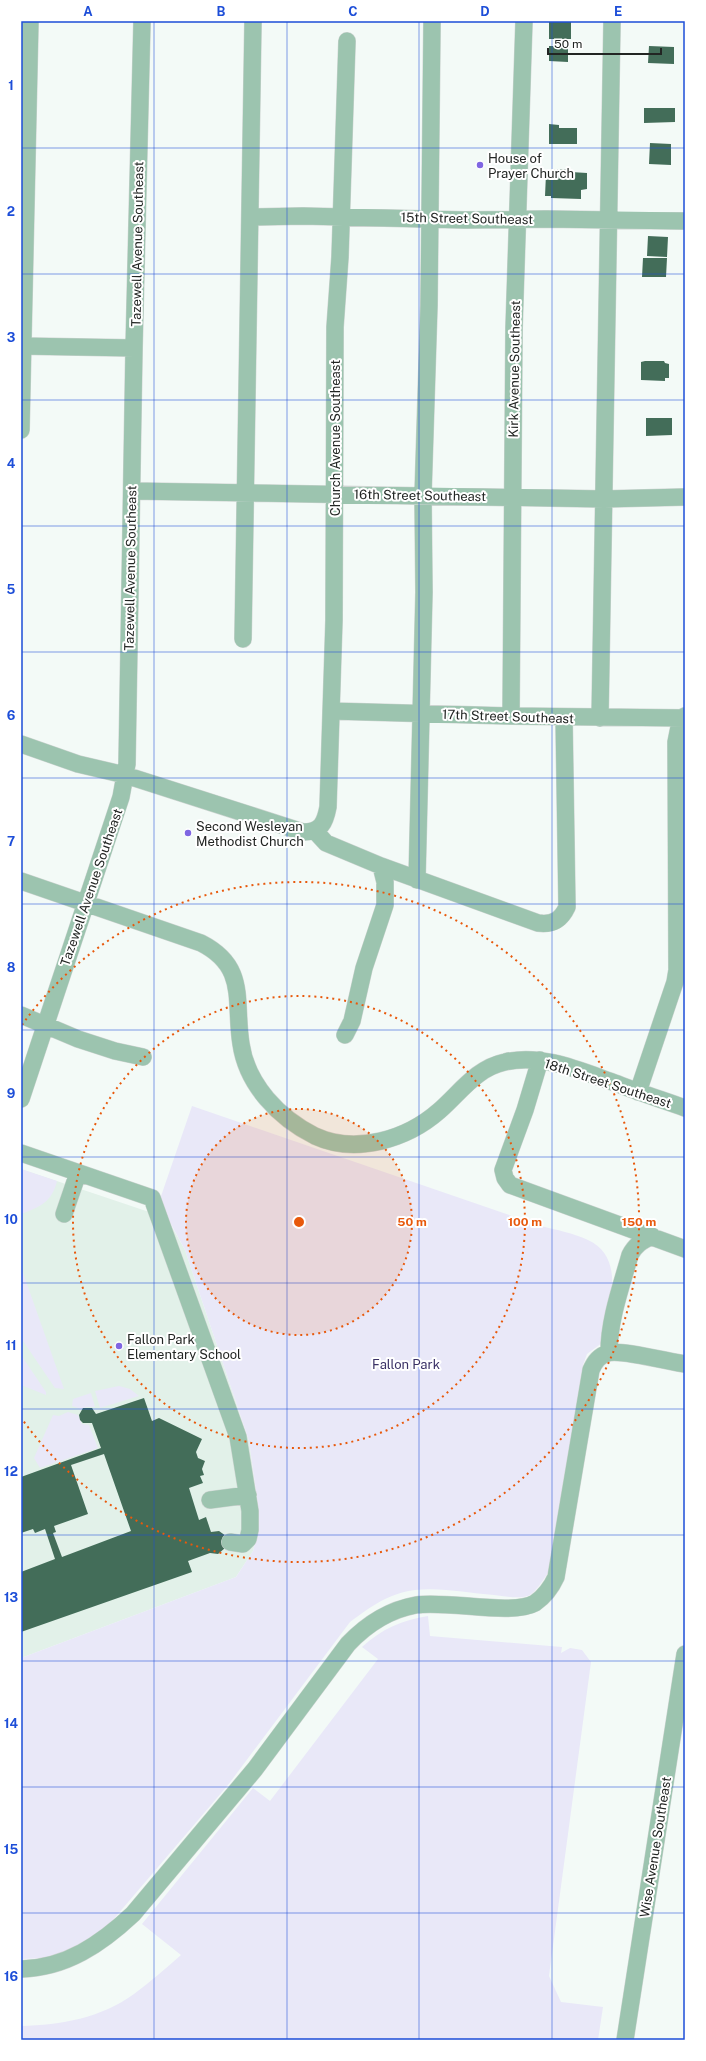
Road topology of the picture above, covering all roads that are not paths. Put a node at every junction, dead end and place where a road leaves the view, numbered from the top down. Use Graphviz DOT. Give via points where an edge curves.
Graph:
graph roads {
  1 [pos="30,21"];
  2 [pos="142,21"];
  3 [pos="253,21"];
  4 [pos="432,21"];
  5 [pos="524,21"];
  6 [pos="612,21"];
  7 [pos="347,41"];
  8 [pos="341,216"];
  9 [pos="250,217"];
  10 [pos="429,219"];
  11 [pos="518,219"];
  12 [pos="609,221"];
  13 [pos="685,221"];
  14 [pos="22,346"];
  15 [pos="134,348"];
  16 [pos="21,430"];
  17 [pos="132,491"];
  18 [pos="245,493"];
  19 [pos="334,494"];
  20 [pos="423,495"];
  21 [pos="512,497"];
  22 [pos="685,497"];
  23 [pos="604,499"];
  24 [pos="243,639"];
  25 [pos="331,711"];
  26 [pos="420,713"];
  27 [pos="511,716"];
  28 [pos="564,717"];
  29 [pos="685,717"];
  30 [pos="600,718"];
  31 [pos="21,744"];
  32 [pos="125,775"];
  33 [pos="315,831"];
  34 [pos="381,866"];
  35 [pos="417,880"];
  36 [pos="21,881"];
  37 [pos="85,903"];
  38 [pos="681,971"];
  39 [pos="21,1015"];
  40 [pos="45,1025"];
  41 [pos="345,1035"];
  42 [pos="143,1057"];
  43 [pos="540,1060"];
  44 [pos="638,1092"];
  45 [pos="21,1099"];
  46 [pos="685,1108"];
  47 [pos="21,1153"];
  48 [pos="78,1173"];
  49 [pos="64,1214"];
  50 [pos="652,1236"];
  51 [pos="685,1249"];
  52 [pos="609,1352"];
  53 [pos="685,1364"];
  54 [pos="248,1495"];
  55 [pos="210,1500"];
  56 [pos="230,1542"];
  57 [pos="685,1654"];
  58 [pos="679,1739"];
  59 [pos="21,1969"];
  60 [pos="625,2040"];
  1 -- 14 [label="street"];
  2 -- 15 [label="street, Tazewell Avenue Southeast"];
  3 -- 9 [label="street"];
  4 -- 10 [label="street"];
  5 -- 11 [label="street, Kirk Avenue Southeast"];
  6 -- 12 [label="street"];
  7 -- 8 [label="street, Church Avenue Southeast"];
  8 -- 9 [label="street, 15th Street Southeast"];
  8 -- 10 [label="street, 15th Street Southeast"];
  8 -- 19 [label="street, Church Avenue Southeast" via="335,327"];
  9 -- 18 [label="street"];
  10 -- 11 [label="street, 15th Street Southeast"];
  10 -- 20 [label="street"];
  11 -- 12 [label="street, 15th Street Southeast"];
  11 -- 21 [label="street, Kirk Avenue Southeast"];
  12 -- 13 [label="street, 15th Street Southeast"];
  12 -- 23 [label="street"];
  14 -- 15 [label="street"];
  14 -- 16 [label="street"];
  15 -- 17 [label="street, Tazewell Avenue Southeast"];
  17 -- 18 [label="street, 16th Street Southeast"];
  17 -- 32 [label="street, Tazewell Avenue Southeast"];
  18 -- 19 [label="street, 16th Street Southeast"];
  18 -- 24 [label="street"];
  19 -- 20 [label="street, 16th Street Southeast"];
  19 -- 25 [label="street, Church Avenue Southeast"];
  20 -- 21 [label="street, 16th Street Southeast"];
  20 -- 26 [label="street" via="424,592"];
  21 -- 23 [label="street, 16th Street Southeast"];
  21 -- 27 [label="street, Kirk Avenue Southeast"];
  22 -- 23 [label="street, 16th Street Southeast"];
  23 -- 30 [label="street"];
  25 -- 26 [label="street, 17th Street Southeast"];
  25 -- 33 [label="street, Church Avenue Southeast" via="328,807 325,821"];
  26 -- 27 [label="street, 17th Street Southeast"];
  26 -- 35 [label="street"];
  27 -- 28 [label="street, 17th Street Southeast"];
  28 -- 30 [label="street, 17th Street Southeast"];
  28 -- 35 [label="street" via="567,907 563,915 556,922 538,923"];
  29 -- 30 [label="street, 17th Street Southeast"];
  29 -- 38 [label="street" via="676,742 675,856 678,953"];
  31 -- 32 [label="street" via="78,764"];
  32 -- 33 [label="street" via="303,832"];
  32 -- 37 [label="street, Tazewell Avenue Southeast" via="120,798"];
  33 -- 34 [label="street" via="326,843"];
  34 -- 35 [label="street"];
  34 -- 41 [label="street" via="385,882 385,905 364,968 356,1007"];
  36 -- 37 [label="street, 18th Street Southeast"];
  37 -- 40 [label="street, Tazewell Avenue Southeast"];
  37 -- 43 [label="street, 18th Street Southeast" via="201,943 223,958 235,979 241,1046 247,1067 257,1086 285,1118 318,1137 361,1144 399,1135 439,1112 476,1076 491,1066 524,1059"];
  38 -- 44 [label="street"];
  39 -- 40 [label="street"];
  40 -- 42 [label="street" via="78,1039"];
  40 -- 45 [label="street, Tazewell Avenue Southeast"];
  43 -- 44 [label="street, 18th Street Southeast" via="581,1071"];
  43 -- 50 [label="street" via="504,1170 505,1178 510,1184"];
  44 -- 46 [label="street, 18th Street Southeast"];
  47 -- 48 [label="street"];
  48 -- 49 [label="street"];
  48 -- 54 [label="street" via="152,1198 238,1437"];
  50 -- 51 [label="street"];
  50 -- 52 [label="street" via="642,1241 630,1255 614,1312"];
  52 -- 53 [label="street"];
  52 -- 59 [label="street" via="600,1356 591,1370 556,1577 544,1596 534,1603 516,1608 438,1603 416,1605 377,1619 361,1630 254,1769 133,1914 112,1934 76,1957 45,1966"];
  54 -- 55 [label="street"];
  54 -- 56 [label="street" via="248,1539 243,1544"];
  57 -- 58 [label="street, Wise Avenue Southeast"];
  58 -- 60 [label="street, Wise Avenue Southeast"];
}
